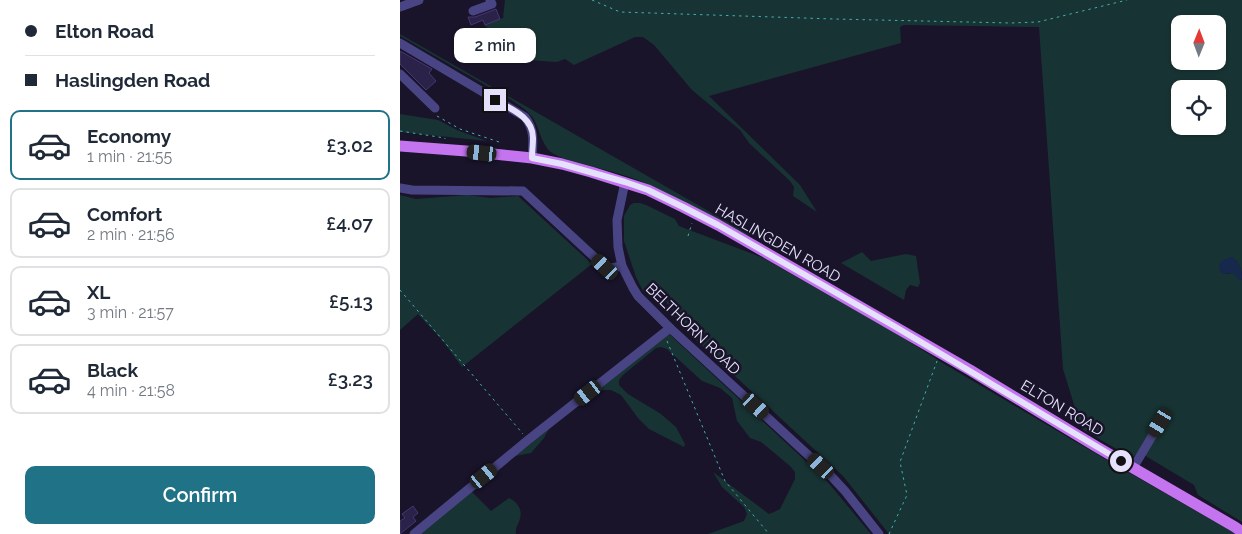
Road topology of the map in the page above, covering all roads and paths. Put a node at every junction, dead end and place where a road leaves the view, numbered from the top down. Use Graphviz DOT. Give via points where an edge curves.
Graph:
graph roads {
  1 [pos="419,0"];
  2 [pos="490,0"];
  3 [pos="592,0"];
  4 [pos="1127,0"];
  5 [pos="400,7"];
  6 [pos="473,11"];
  7 [pos="400,43"];
  8 [pos="400,74"];
  9 [pos="435,108"];
  10 [pos="400,131"];
  11 [pos="400,146"];
  12 [pos="444,149"];
  13 [pos="497,154"];
  14 [pos="532,158"];
  15 [pos="625,182"];
  16 [pos="400,188"];
  17 [pos="696,213"];
  18 [pos="688,236"];
  19 [pos="622,266"];
  20 [pos="400,290"];
  21 [pos="662,294"];
  22 [pos="644,304"];
  23 [pos="667,330"];
  24 [pos="940,353"];
  25 [pos="970,370"];
  26 [pos="1160,423"];
  27 [pos="528,440"];
  28 [pos="1133,468"];
  29 [pos="1242,532"];
  30 [pos="414,534"];
  31 [pos="769,534"];
  32 [pos="878,534"];
  33 [pos="889,534"];
  1 -- 5 [label="street"];
  2 -- 6 [label="street" via="492,4"];
  3 -- 4 [label="path" via="620,12 1011,23 1038,22"];
  7 -- 14 [label="street" via="525,117 532,131"];
  8 -- 9 [label="street"];
  9 -- 13 [label="path" via="438,117 460,129 498,142"];
  10 -- 12 [label="path" via="445,138"];
  11 -- 12 [label="main road, HASLINGDEN ROAD"];
  12 -- 13 [label="main road, HASLINGDEN ROAD"];
  13 -- 14 [label="main road, HASLINGDEN ROAD"];
  14 -- 15 [label="main road, HASLINGDEN ROAD"];
  15 -- 17 [label="main road, HASLINGDEN ROAD"];
  15 -- 19 [label="street, BELTHORN ROAD" via="617,220"];
  16 -- 19 [label="street" via="523,191 605,267"];
  17 -- 18 [label="path"];
  17 -- 24 [label="main road, HASLINGDEN ROAD"];
  19 -- 22 [label="street, BELTHORN ROAD"];
  20 -- 27 [label="path"];
  21 -- 22 [label="path"];
  22 -- 23 [label="street, BELTHORN ROAD"];
  23 -- 27 [label="street"];
  23 -- 31 [label="path" via="725,481"];
  23 -- 32 [label="street, BELTHORN ROAD" via="832,477"];
  24 -- 25 [label="main road, HASLINGDEN ROAD"];
  24 -- 33 [label="path" via="900,462 907,495"];
  25 -- 28 [label="main road, ELTON ROAD"];
  26 -- 28 [label="street"];
  27 -- 30 [label="street"];
  28 -- 29 [label="main road, ELTON ROAD"];
}
